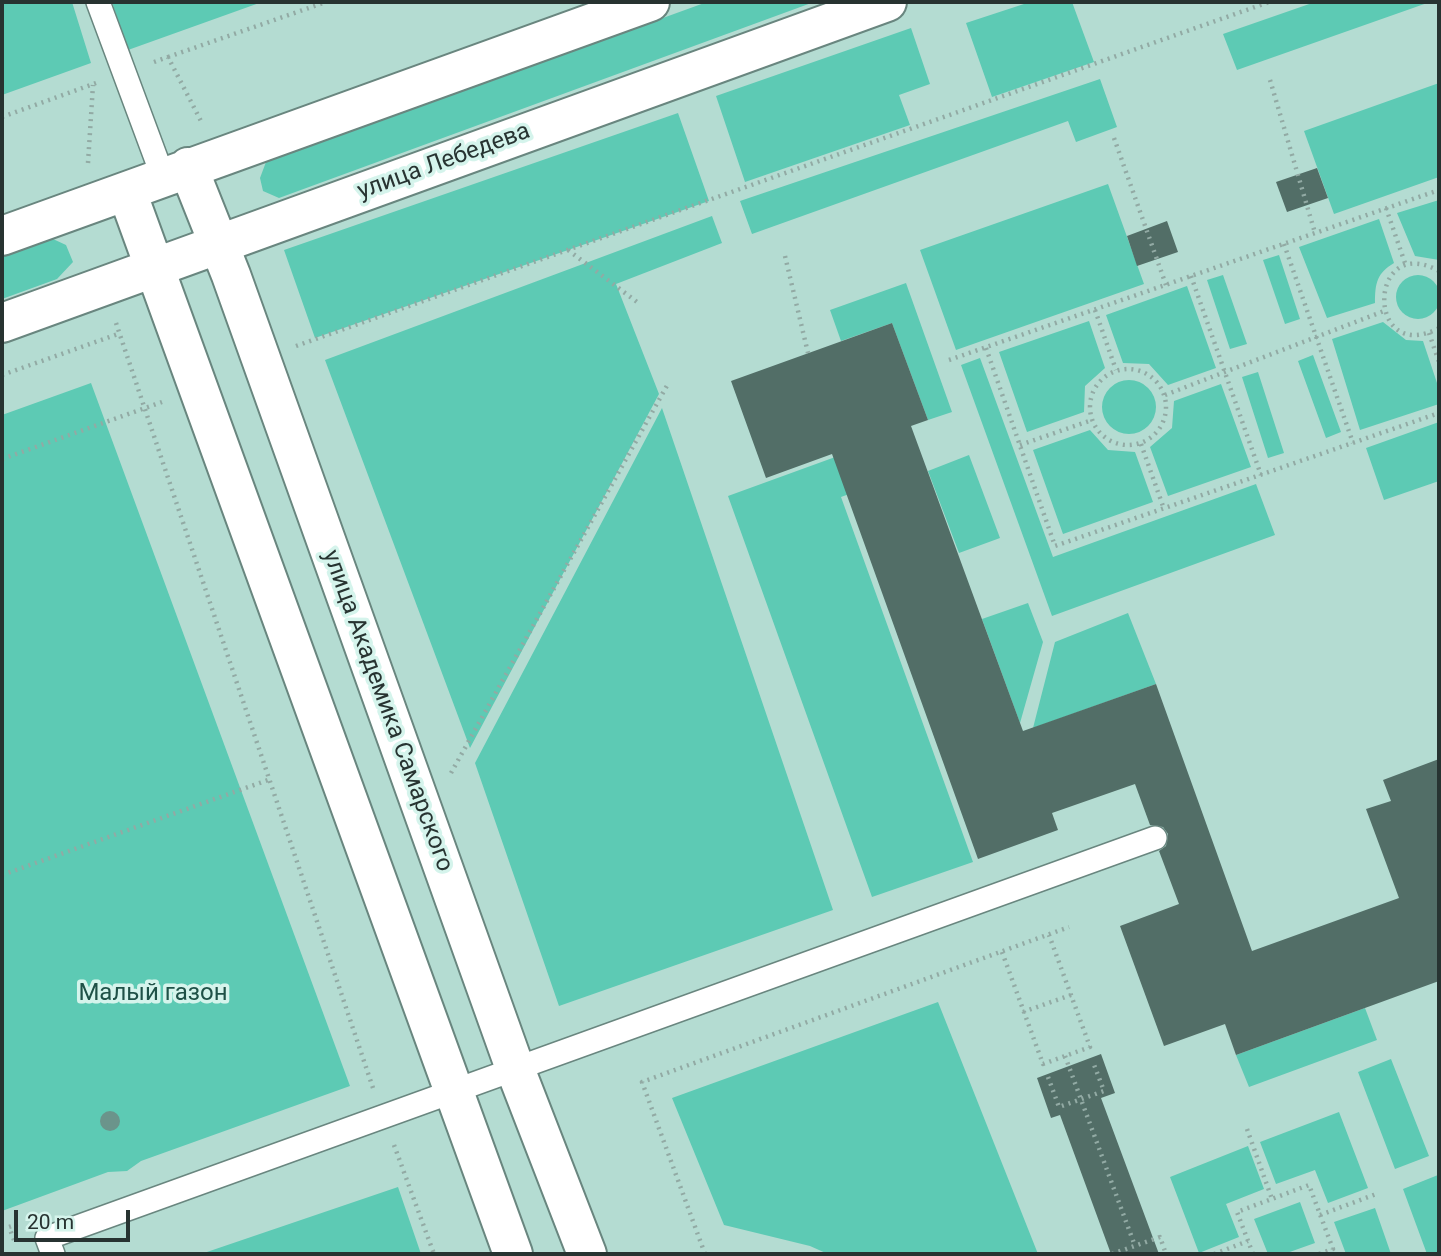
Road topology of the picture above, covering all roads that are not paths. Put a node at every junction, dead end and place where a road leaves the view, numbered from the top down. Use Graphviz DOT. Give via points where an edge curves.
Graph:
graph roads {
  1 [pos="98,2"];
  2 [pos="650,2"];
  3 [pos="887,2"];
  4 [pos="190,166"];
  5 [pos="127,192"];
  6 [pos="2,236"];
  7 [pos="219,244"];
  8 [pos="157,268"];
  9 [pos="2,323"];
  10 [pos="1155,838"];
  11 [pos="516,1071"];
  12 [pos="454,1091"];
  13 [pos="52,1254"];
  14 [pos="513,1254"];
  15 [pos="587,1254"];
  1 -- 4 [label="lane" via="124,71"];
  2 -- 4 [label="street"];
  3 -- 7 [label="street, улица Лебедева"];
  4 -- 5 [label="street"];
  4 -- 7 [label="street, улица Академика Самарского"];
  5 -- 6 [label="street"];
  5 -- 8 [label="street"];
  7 -- 8 [label="street, улица Лебедева"];
  7 -- 11 [label="street, улица Академика Самарского"];
  8 -- 9 [label="street, улица Лебедева"];
  8 -- 12 [label="street"];
  10 -- 11 [label="lane"];
  11 -- 12 [label="lane"];
  11 -- 15 [label="street, улица Академика Самарского"];
  12 -- 13 [label="lane" via="47,1238"];
  12 -- 14 [label="street"];
}
